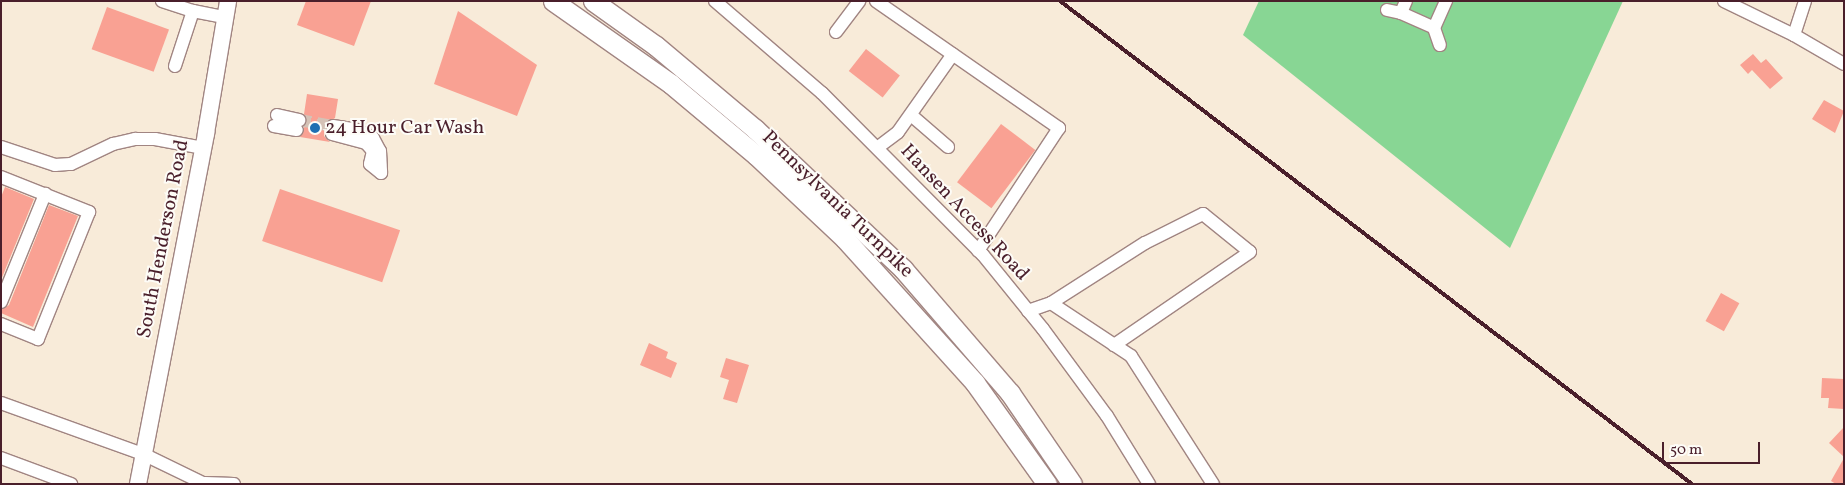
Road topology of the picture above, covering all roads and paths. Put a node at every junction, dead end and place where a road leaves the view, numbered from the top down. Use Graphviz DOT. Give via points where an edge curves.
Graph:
graph roads {
  1 [pos="162,1"];
  2 [pos="553,1"];
  3 [pos="593,1"];
  4 [pos="714,1"];
  5 [pos="859,1"];
  6 [pos="876,1"];
  7 [pos="1446,1"];
  8 [pos="1724,1"];
  9 [pos="1805,1"];
  10 [pos="1403,7"];
  11 [pos="226,9"];
  12 [pos="1387,10"];
  13 [pos="193,11"];
  14 [pos="1434,28"];
  15 [pos="836,32"];
  16 [pos="1794,35"];
  17 [pos="1440,45"];
  18 [pos="953,54"];
  19 [pos="1844,64"];
  20 [pos="175,66"];
  21 [pos="911,114"];
  22 [pos="275,121"];
  23 [pos="298,125"];
  24 [pos="332,130"];
  25 [pos="1,147"];
  26 [pos="948,147"];
  27 [pos="203,148"];
  28 [pos="877,148"];
  29 [pos="381,173"];
  30 [pos="1,177"];
  31 [pos="45,194"];
  32 [pos="978,251"];
  33 [pos="1,302"];
  34 [pos="1051,303"];
  35 [pos="1028,311"];
  36 [pos="1,324"];
  37 [pos="1114,345"];
  38 [pos="1,403"];
  39 [pos="144,454"];
  40 [pos="1,458"];
  41 [pos="205,483"];
  42 [pos="71,484"];
  43 [pos="138,484"];
  44 [pos="234,484"];
  45 [pos="1047,484"];
  46 [pos="1072,484"];
  47 [pos="1150,484"];
  48 [pos="1212,484"];
  1 -- 13 [label="street"];
  2 -- 45 [label="highway, Pennsylvania Turnpike" via="671,84 756,155 845,238 975,383"];
  3 -- 46 [label="highway, Pennsylvania Turnpike" via="656,46 755,128 903,269 1010,393"];
  4 -- 28 [label="street, Hansen Access Road" via="822,93"];
  5 -- 15 [label="street"];
  6 -- 18 [label="street"];
  7 -- 14 [label="street"];
  8 -- 16 [label="street"];
  9 -- 16 [label="street"];
  10 -- 12 [label="street"];
  10 -- 14 [label="street"];
  11 -- 13 [label="street"];
  11 -- 27 [label="main road, South Henderson Road"];
  13 -- 20 [label="street"];
  14 -- 17 [label="street"];
  16 -- 19 [label="street"];
  18 -- 21 [label="street"];
  18 -- 32 [label="street" via="1059,128"];
  21 -- 26 [label="street"];
  21 -- 28 [label="street" via="898,132"];
  22 -- 23 [label="street"];
  24 -- 29 [label="street" via="357,130 373,138 380,151"];
  25 -- 27 [label="street" via="55,165 71,164 112,144 135,139 155,139"];
  27 -- 39 [label="main road, South Henderson Road"];
  28 -- 32 [label="street, Hansen Access Road"];
  30 -- 31 [label="street"];
  31 -- 33 [label="street"];
  31 -- 36 [label="street" via="89,212 38,339"];
  32 -- 35 [label="street, Hansen Access Road"];
  34 -- 35 [label="street"];
  34 -- 37 [label="street"];
  34 -- 37 [label="street" via="1145,243 1203,214 1250,252"];
  35 -- 47 [label="street, Hansen Access Road" via="1107,416"];
  37 -- 48 [label="street" via="1131,356"];
  38 -- 39 [label="street"];
  39 -- 41 [label="street"];
  39 -- 43 [label="main road, South Henderson Road"];
  40 -- 42 [label="street"];
  41 -- 44 [label="street"];
}
